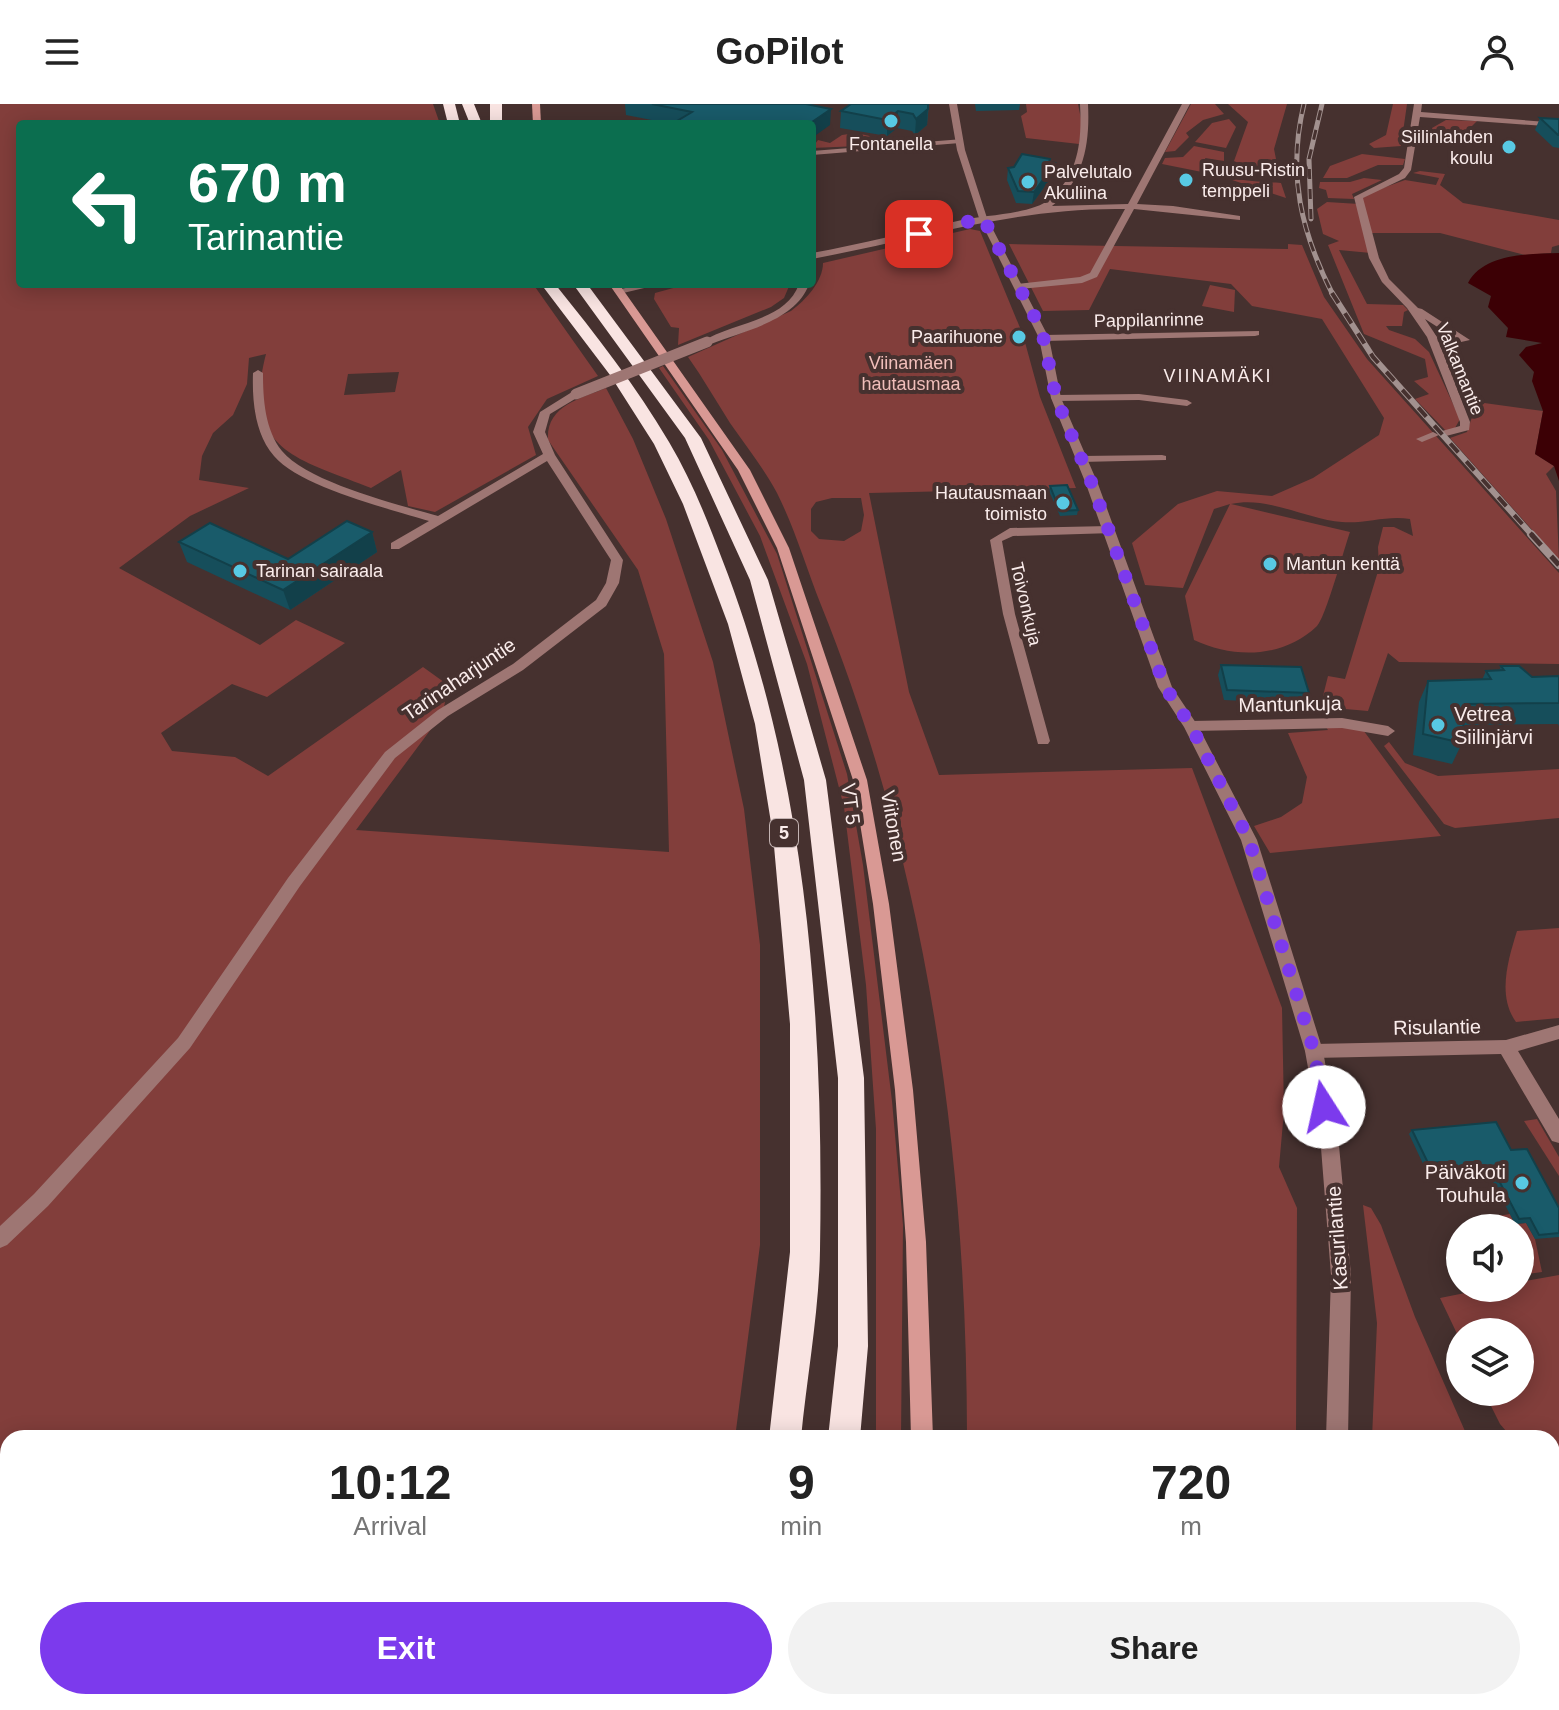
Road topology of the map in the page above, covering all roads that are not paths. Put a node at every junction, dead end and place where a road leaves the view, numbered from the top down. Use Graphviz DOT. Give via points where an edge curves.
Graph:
graph roads {
  1 [pos="953,104"];
  2 [pos="1084,104"];
  3 [pos="1186,104"];
  4 [pos="1417,109"];
  5 [pos="1559,125"];
  6 [pos="960,146"];
  7 [pos="816,153"];
  8 [pos="1402,176"];
  9 [pos="1415,178"];
  10 [pos="1131,203"];
  11 [pos="1037,212"];
  12 [pos="983,218"];
  13 [pos="1237,218"];
  14 [pos="816,255"];
  15 [pos="1020,286"];
  16 [pos="551,288"];
  17 [pos="583,288"];
  18 [pos="616,288"];
  19 [pos="803,288"];
  20 [pos="1411,306"];
  21 [pos="1255,333"];
  22 [pos="1044,338"];
  23 [pos="1465,340"];
  24 [pos="258,373"];
  25 [pos="1056,398"];
  26 [pos="1187,403"];
  27 [pos="1446,433"];
  28 [pos="549,455"];
  29 [pos="1162,458"];
  30 [pos="1081,459"];
  31 [pos="437,519"];
  32 [pos="1109,530"];
  33 [pos="395,546"];
  34 [pos="1191,726"];
  35 [pos="1388,731"];
  36 [pos="1043,741"];
  37 [pos="1559,1032"];
  38 [pos="1506,1047"];
  39 [pos="1314,1051"];
  40 [pos="1559,1135"];
  41 [pos="0,1239"];
  42 [pos="786,1430"];
  43 [pos="845,1430"];
  44 [pos="922,1430"];
  45 [pos="1337,1430"];
  1 -- 6 [label="street, Kasurilantie"];
  2 -- 11 [label="street" via="1087,135 1076,175"];
  3 -- 10 [label="street"];
  4 -- 5 [label="street"];
  4 -- 8 [label="street" via="1412,155"];
  6 -- 7 [label="street"];
  6 -- 12 [label="street, Kasurilantie"];
  8 -- 9 [label="street"];
  8 -- 20 [label="street, Valkamantie" via="1358,197 1374,258 1385,280"];
  10 -- 11 [label="street"];
  10 -- 13 [label="street"];
  10 -- 15 [label="street" via="1094,275"];
  11 -- 12 [label="street"];
  12 -- 14 [label="street"];
  12 -- 15 [label="street, Kasurilantie"];
  15 -- 22 [label="street, Kasurilantie"];
  16 -- 42 [label="highway, 5" via="617,373 692,504 738,624 766,724 784,835 803,1024 805,1252"];
  17 -- 43 [label="highway, VT 5 / 5" via="693,438 759,580 815,780 851,1078 853,1346"];
  18 -- 44 [label="main road, Viitonen" via="744,470 783,548 860,780 904,1090 916,1242"];
  19 -- 28 [label="street, Tarinaharjuntie, bridge" via="785,309 551,407 539,432"];
  20 -- 23 [label="street"];
  20 -- 27 [label="street, Valkamantie" via="1432,337 1465,422 1465,428"];
  21 -- 22 [label="street, Pappilanrinne"];
  22 -- 25 [label="street, Kasurilantie"];
  24 -- 31 [label="street" via="258,404 281,457 323,479"];
  25 -- 26 [label="street" via="1139,397"];
  25 -- 30 [label="street, Kasurilantie"];
  28 -- 31 [label="street"];
  28 -- 41 [label="street, Tarinaharjuntie" via="617,560 609,592 518,667 443,713 390,755 347,808 184,1043"];
  29 -- 30 [label="street"];
  30 -- 32 [label="street, Kasurilantie"];
  31 -- 33 [label="street"];
  32 -- 34 [label="street, Kasurilantie" via="1165,687"];
  32 -- 36 [label="street, Toivonkuja" via="1010,532 996,540 1009,614"];
  34 -- 35 [label="street, Mantunkuja" via="1358,723"];
  34 -- 39 [label="street, Kasurilantie" via="1249,840"];
  37 -- 38 [label="street"];
  38 -- 39 [label="street, Risulantie"];
  38 -- 40 [label="street, Risulantie"];
  39 -- 45 [label="street, Kasurilantie" via="1329,1135 1341,1275"];
}
